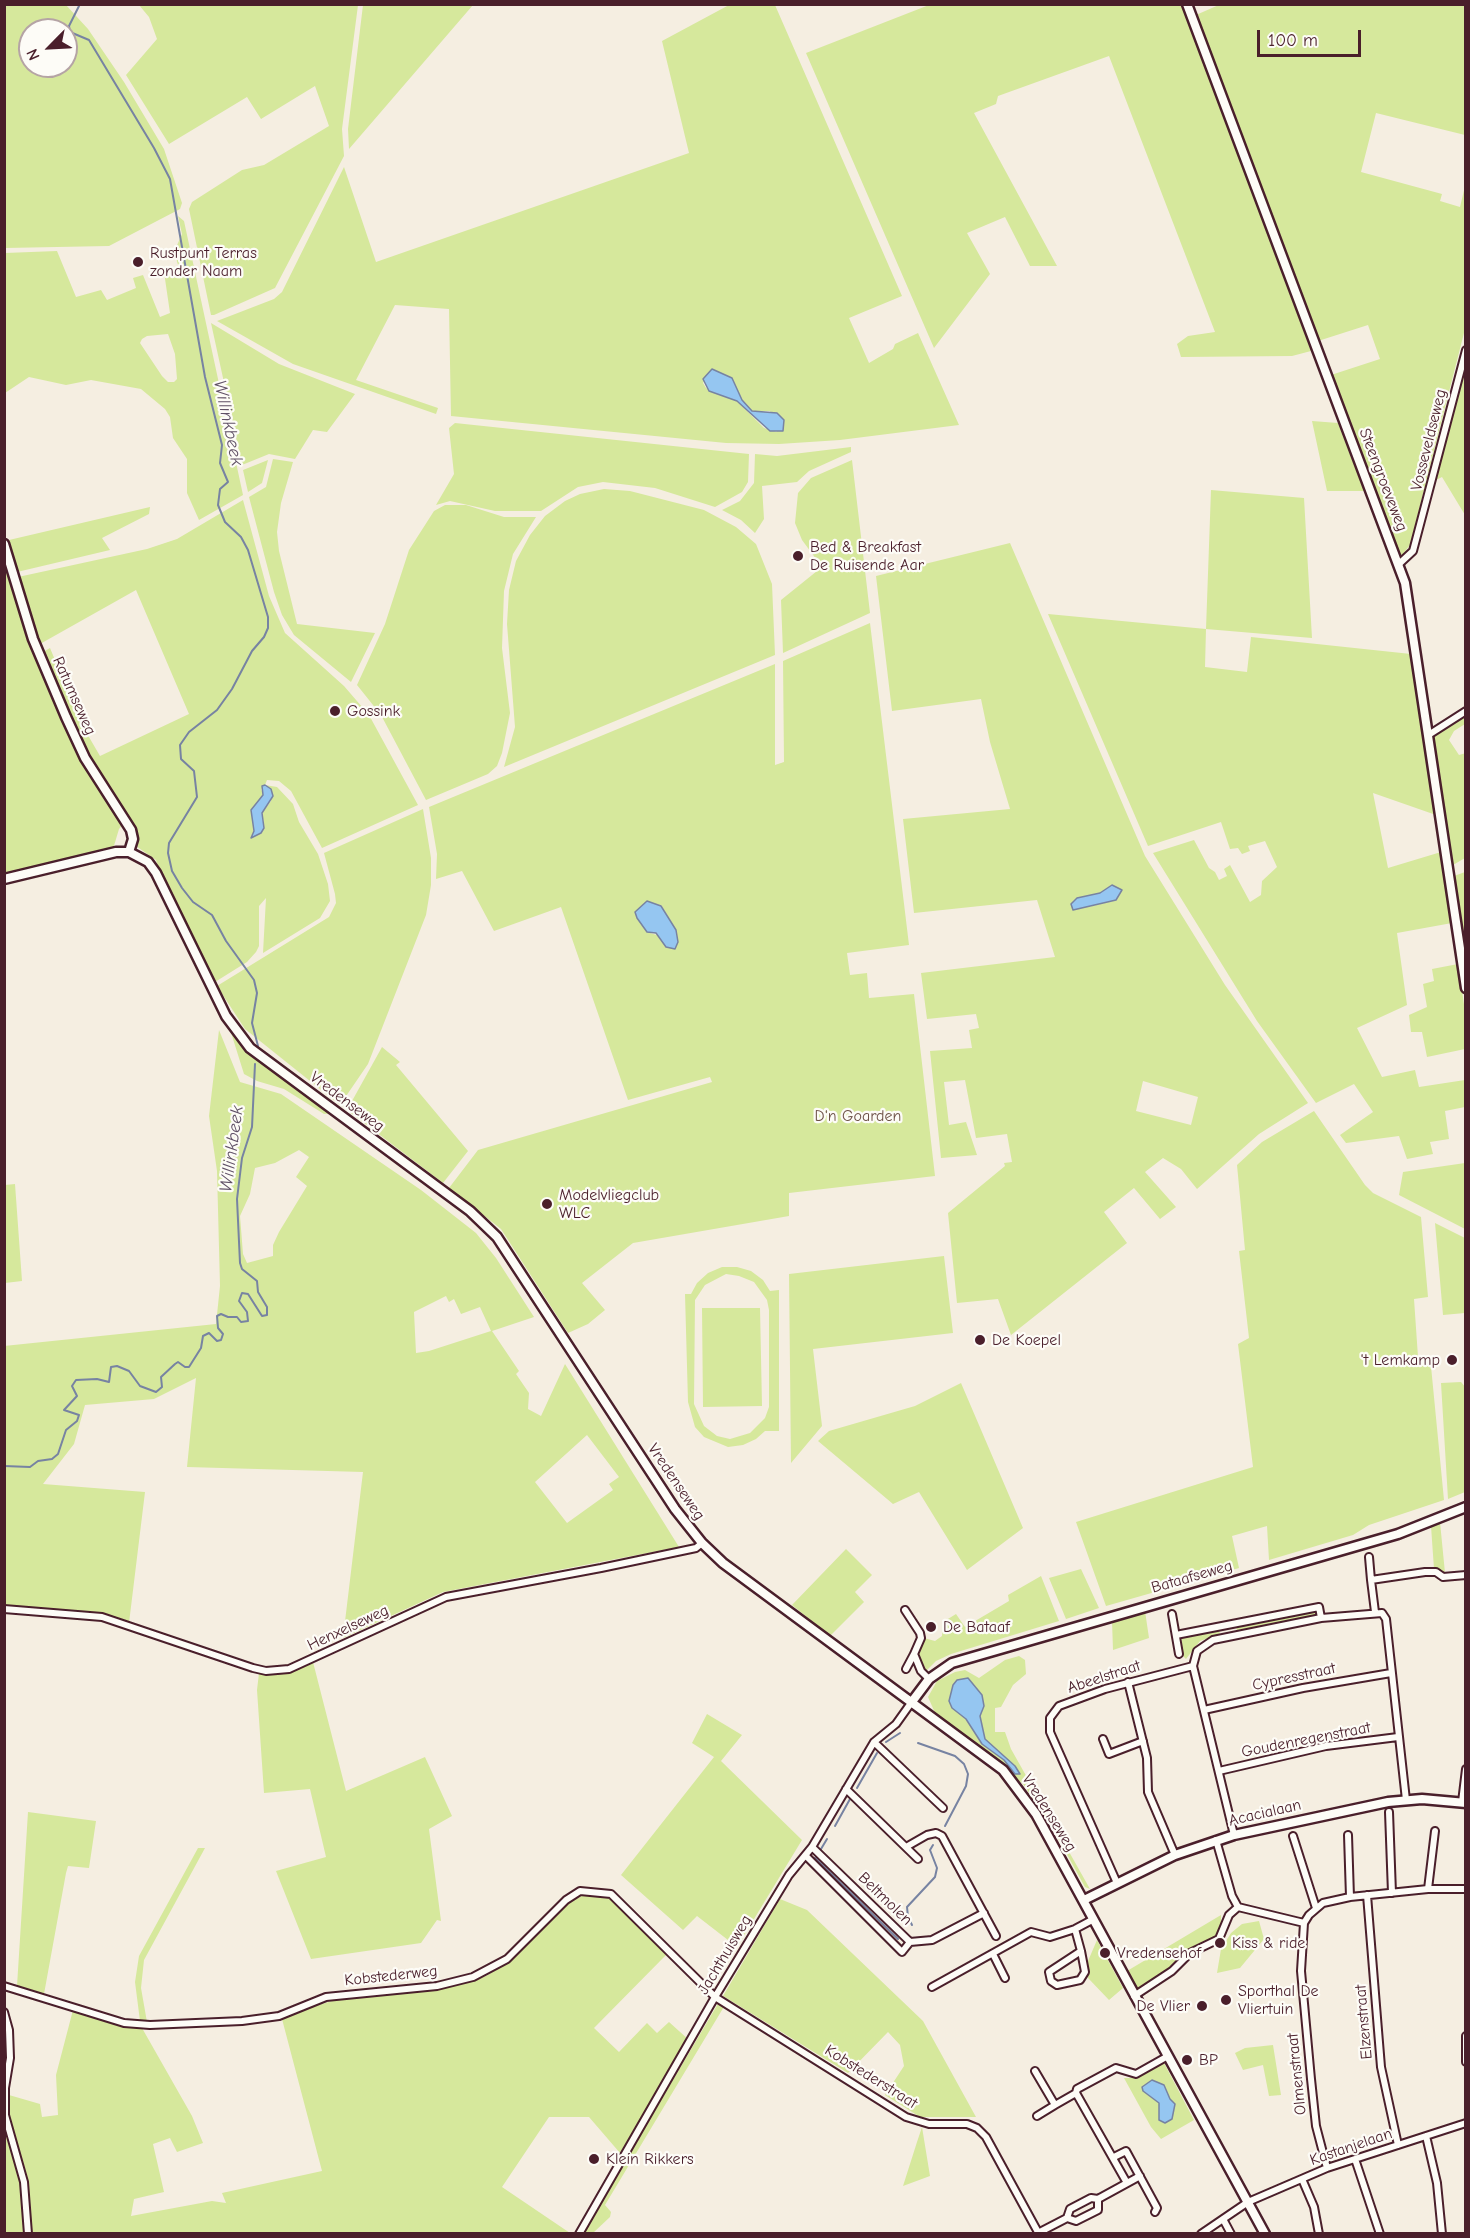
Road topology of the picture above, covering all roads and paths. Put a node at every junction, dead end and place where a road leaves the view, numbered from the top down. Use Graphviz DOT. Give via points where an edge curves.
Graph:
graph roads {
  1 [pos="1187,4"];
  2 [pos="1466,350"];
  3 [pos="4,544"];
  4 [pos="1399,564"];
  5 [pos="1466,711"];
  6 [pos="1430,734"];
  7 [pos="129,852"];
  8 [pos="4,879"];
  9 [pos="1466,988"];
  10 [pos="1466,1507"];
  11 [pos="702,1543"];
  12 [pos="1369,1557"];
  13 [pos="1466,1575"];
  14 [pos="1371,1580"];
  15 [pos="4,1609"];
  16 [pos="905,1610"];
  17 [pos="1375,1612"];
  18 [pos="1172,1614"];
  19 [pos="1321,1618"];
  20 [pos="1226,1625"];
  21 [pos="1176,1635"];
  22 [pos="1229,1637"];
  23 [pos="1179,1653"];
  24 [pos="914,1654"];
  25 [pos="1193,1666"];
  26 [pos="906,1669"];
  27 [pos="1390,1673"];
  28 [pos="929,1679"];
  29 [pos="1128,1682"];
  30 [pos="911,1703"];
  31 [pos="1204,1710"];
  32 [pos="1398,1737"];
  33 [pos="1103,1739"];
  34 [pos="1143,1741"];
  35 [pos="874,1742"];
  36 [pos="1466,1768"];
  37 [pos="1219,1771"];
  38 [pos="846,1789"];
  39 [pos="1406,1800"];
  40 [pos="1464,1803"];
  41 [pos="943,1808"];
  42 [pos="1389,1812"];
  43 [pos="1435,1832"];
  44 [pos="1234,1835"];
  45 [pos="1348,1835"];
  46 [pos="1293,1836"];
  47 [pos="1216,1840"];
  48 [pos="812,1847"];
  49 [pos="906,1848"];
  50 [pos="1175,1855"];
  51 [pos="806,1857"];
  52 [pos="918,1859"];
  53 [pos="1466,1880"];
  54 [pos="1117,1883"];
  55 [pos="1428,1889"];
  56 [pos="1464,1889"];
  57 [pos="1392,1893"];
  58 [pos="1367,1895"];
  59 [pos="1350,1897"];
  60 [pos="1084,1900"];
  61 [pos="1238,1907"];
  62 [pos="1316,1908"];
  63 [pos="984,1913"];
  64 [pos="1092,1920"];
  65 [pos="1305,1923"];
  66 [pos="1075,1929"];
  67 [pos="996,1936"];
  68 [pos="910,1942"];
  69 [pos="1081,1951"];
  70 [pos="993,1954"];
  71 [pos="1005,1978"];
  72 [pos="4,1986"];
  73 [pos="932,1987"];
  74 [pos="1134,1996"];
  75 [pos="715,1997"];
  76 [pos="4,2012"];
  77 [pos="1466,2036"];
  78 [pos="1168,2056"];
  79 [pos="1466,2062"];
  80 [pos="1035,2071"];
  81 [pos="1076,2093"];
  82 [pos="1055,2105"];
  83 [pos="1037,2116"];
  84 [pos="1466,2123"];
  85 [pos="1426,2136"];
  86 [pos="1398,2145"];
  87 [pos="1114,2157"];
  88 [pos="1355,2159"];
  89 [pos="1327,2168"];
  90 [pos="1140,2176"];
  91 [pos="1302,2179"];
  92 [pos="1127,2183"];
  93 [pos="1098,2199"];
  94 [pos="1248,2202"];
  95 [pos="1155,2212"];
  96 [pos="1067,2218"];
  97 [pos="1223,2218"];
  98 [pos="1039,2233"];
  99 [pos="28,2234"];
  100 [pos="579,2234"];
  101 [pos="1201,2234"];
  102 [pos="1231,2234"];
  103 [pos="1265,2234"];
  104 [pos="1319,2234"];
  105 [pos="1380,2234"];
  106 [pos="1442,2234"];
  1 -- 4 [label="main road, Steengroeveweg"];
  2 -- 4 [label="street, Vosseveldseweg" via="1413,551"];
  3 -- 7 [label="main road, Ratumseweg" via="33,639 61,707 85,758 131,830"];
  4 -- 6 [label="main road, Steengroeveweg"];
  5 -- 6 [label="street"];
  6 -- 9 [label="main road, Steengroeveweg"];
  7 -- 8 [label="main road"];
  7 -- 11 [label="main road, Vredenseweg" via="148,862 156,873 226,1016 250,1048 470,1211 497,1237 675,1509"];
  10 -- 28 [label="main road, Bataafseweg" via="1398,1534 952,1663"];
  11 -- 15 [label="street, Henxelseweg" via="696,1548 446,1598 289,1670 253,1668 102,1617"];
  11 -- 30 [label="main road, Vredenseweg" via="723,1563"];
  12 -- 14 [label="street"];
  13 -- 14 [label="street" via="1443,1577 1425,1572"];
  14 -- 17 [label="street"];
  16 -- 24 [label="street" via="921,1638"];
  17 -- 19 [label="street"];
  17 -- 27 [label="street" via="1382,1612 1386,1619"];
  18 -- 21 [label="street"];
  19 -- 20 [label="street" via="1319,1607"];
  19 -- 22 [label="street"];
  20 -- 21 [label="street"];
  20 -- 22 [label="street"];
  21 -- 23 [label="street"];
  22 -- 25 [label="street" via="1204,1644 1197,1651"];
  24 -- 26 [label="street"];
  24 -- 28 [label="street"];
  25 -- 29 [label="street, Abeelstraat"];
  25 -- 31 [label="street"];
  27 -- 31 [label="street, Cypresstraat"];
  27 -- 32 [label="street"];
  28 -- 30 [label="main road, Bataafseweg"];
  29 -- 34 [label="street"];
  29 -- 54 [label="street, Abeelstraat" via="1059,1706 1048,1726"];
  30 -- 35 [label="street, Jachthuisweg" via="896,1724"];
  30 -- 60 [label="main road, Vredenseweg" via="985,1755 1015,1784"];
  31 -- 37 [label="street"];
  32 -- 37 [label="street, Goudenregenstraat" via="1326,1746"];
  32 -- 39 [label="street"];
  33 -- 34 [label="street" via="1109,1754"];
  34 -- 50 [label="street" via="1148,1792"];
  35 -- 38 [label="street, Jachthuisweg"];
  35 -- 41 [label="street"];
  36 -- 40 [label="street"];
  37 -- 44 [label="street"];
  38 -- 48 [label="street, Jachthuisweg"];
  38 -- 49 [label="street"];
  39 -- 40 [label="main road, Acacialaan"];
  39 -- 44 [label="main road, Acacialaan"];
  42 -- 57 [label="street"];
  43 -- 55 [label="street"];
  44 -- 47 [label="main road, Acacialaan"];
  45 -- 59 [label="street"];
  46 -- 62 [label="street"];
  47 -- 50 [label="main road, Acacialaan"];
  47 -- 61 [label="street"];
  48 -- 51 [label="street, Jachthuisweg"];
  48 -- 68 [label="street, Beltmolen"];
  49 -- 52 [label="street"];
  49 -- 63 [label="street" via="927,1835 942,1836"];
  50 -- 54 [label="main road, Acacialaan"];
  51 -- 68 [label="street, Beltmolen" via="902,1952"];
  51 -- 75 [label="street, Jachthuisweg" via="789,1875"];
  53 -- 56 [label="street"];
  54 -- 60 [label="main road, Acacialaan"];
  55 -- 56 [label="street"];
  55 -- 57 [label="street"];
  57 -- 58 [label="street"];
  58 -- 59 [label="street"];
  58 -- 86 [label="street, Elzenstraat" via="1381,2067"];
  59 -- 62 [label="street"];
  60 -- 64 [label="main road, Vredenseweg"];
  61 -- 65 [label="street"];
  61 -- 74 [label="street" via="1229,1915 1219,1939 1190,1953 1165,1976"];
  62 -- 65 [label="street"];
  63 -- 67 [label="street"];
  63 -- 68 [label="street" via="932,1940"];
  64 -- 66 [label="street"];
  64 -- 74 [label="main road, Vredenseweg"];
  65 -- 89 [label="street, Olmenstraat" via="1301,1971 1316,2126"];
  66 -- 69 [label="street"];
  66 -- 70 [label="street" via="1050,1937 1030,1932"];
  69 -- 69 [label="street" via="1085,1972 1080,1980 1057,1985 1051,1981 1049,1972"];
  70 -- 71 [label="street"];
  70 -- 73 [label="street"];
  72 -- 75 [label="street, Kobstederweg" via="124,2023 242,2021 279,2016 326,1997 437,1986 473,1977 507,1959 566,1900 580,1891 593,1891 621,1901"];
  74 -- 78 [label="main road, Vredenseweg"];
  75 -- 98 [label="street, Kobstederstraat" via="919,2122 977,2128 986,2137"];
  75 -- 100 [label="street, Jachthuisweg"];
  76 -- 99 [label="street" via="10,2058 5,2115 24,2182"];
  77 -- 79 [label="street"];
  78 -- 81 [label="street" via="1136,2074 1116,2068 1080,2086"];
  78 -- 94 [label="main road, Vredenseweg"];
  80 -- 82 [label="street"];
  81 -- 82 [label="street"];
  81 -- 87 [label="street"];
  82 -- 83 [label="street"];
  84 -- 85 [label="street, Kastanjelaan"];
  85 -- 86 [label="street, Kastanjelaan"];
  85 -- 106 [label="street" via="1437,2183"];
  86 -- 88 [label="street, Kastanjelaan"];
  87 -- 90 [label="street" via="1126,2151"];
  87 -- 92 [label="street"];
  88 -- 89 [label="street, Kastanjelaan"];
  88 -- 105 [label="street"];
  89 -- 91 [label="street, Kastanjelaan"];
  90 -- 92 [label="street"];
  90 -- 95 [label="street" via="1157,2208"];
  91 -- 94 [label="street, Kastanjelaan"];
  91 -- 104 [label="street" via="1314,2207"];
  92 -- 93 [label="street"];
  93 -- 96 [label="street" via="1091,2198 1070,2209"];
  93 -- 96 [label="street" via="1098,2210 1076,2221"];
  94 -- 97 [label="street, Kastanjelaan"];
  94 -- 103 [label="main road, Vredenseweg"];
  96 -- 98 [label="street"];
  97 -- 101 [label="street, Kastanjelaan"];
  97 -- 102 [label="street"];
}
